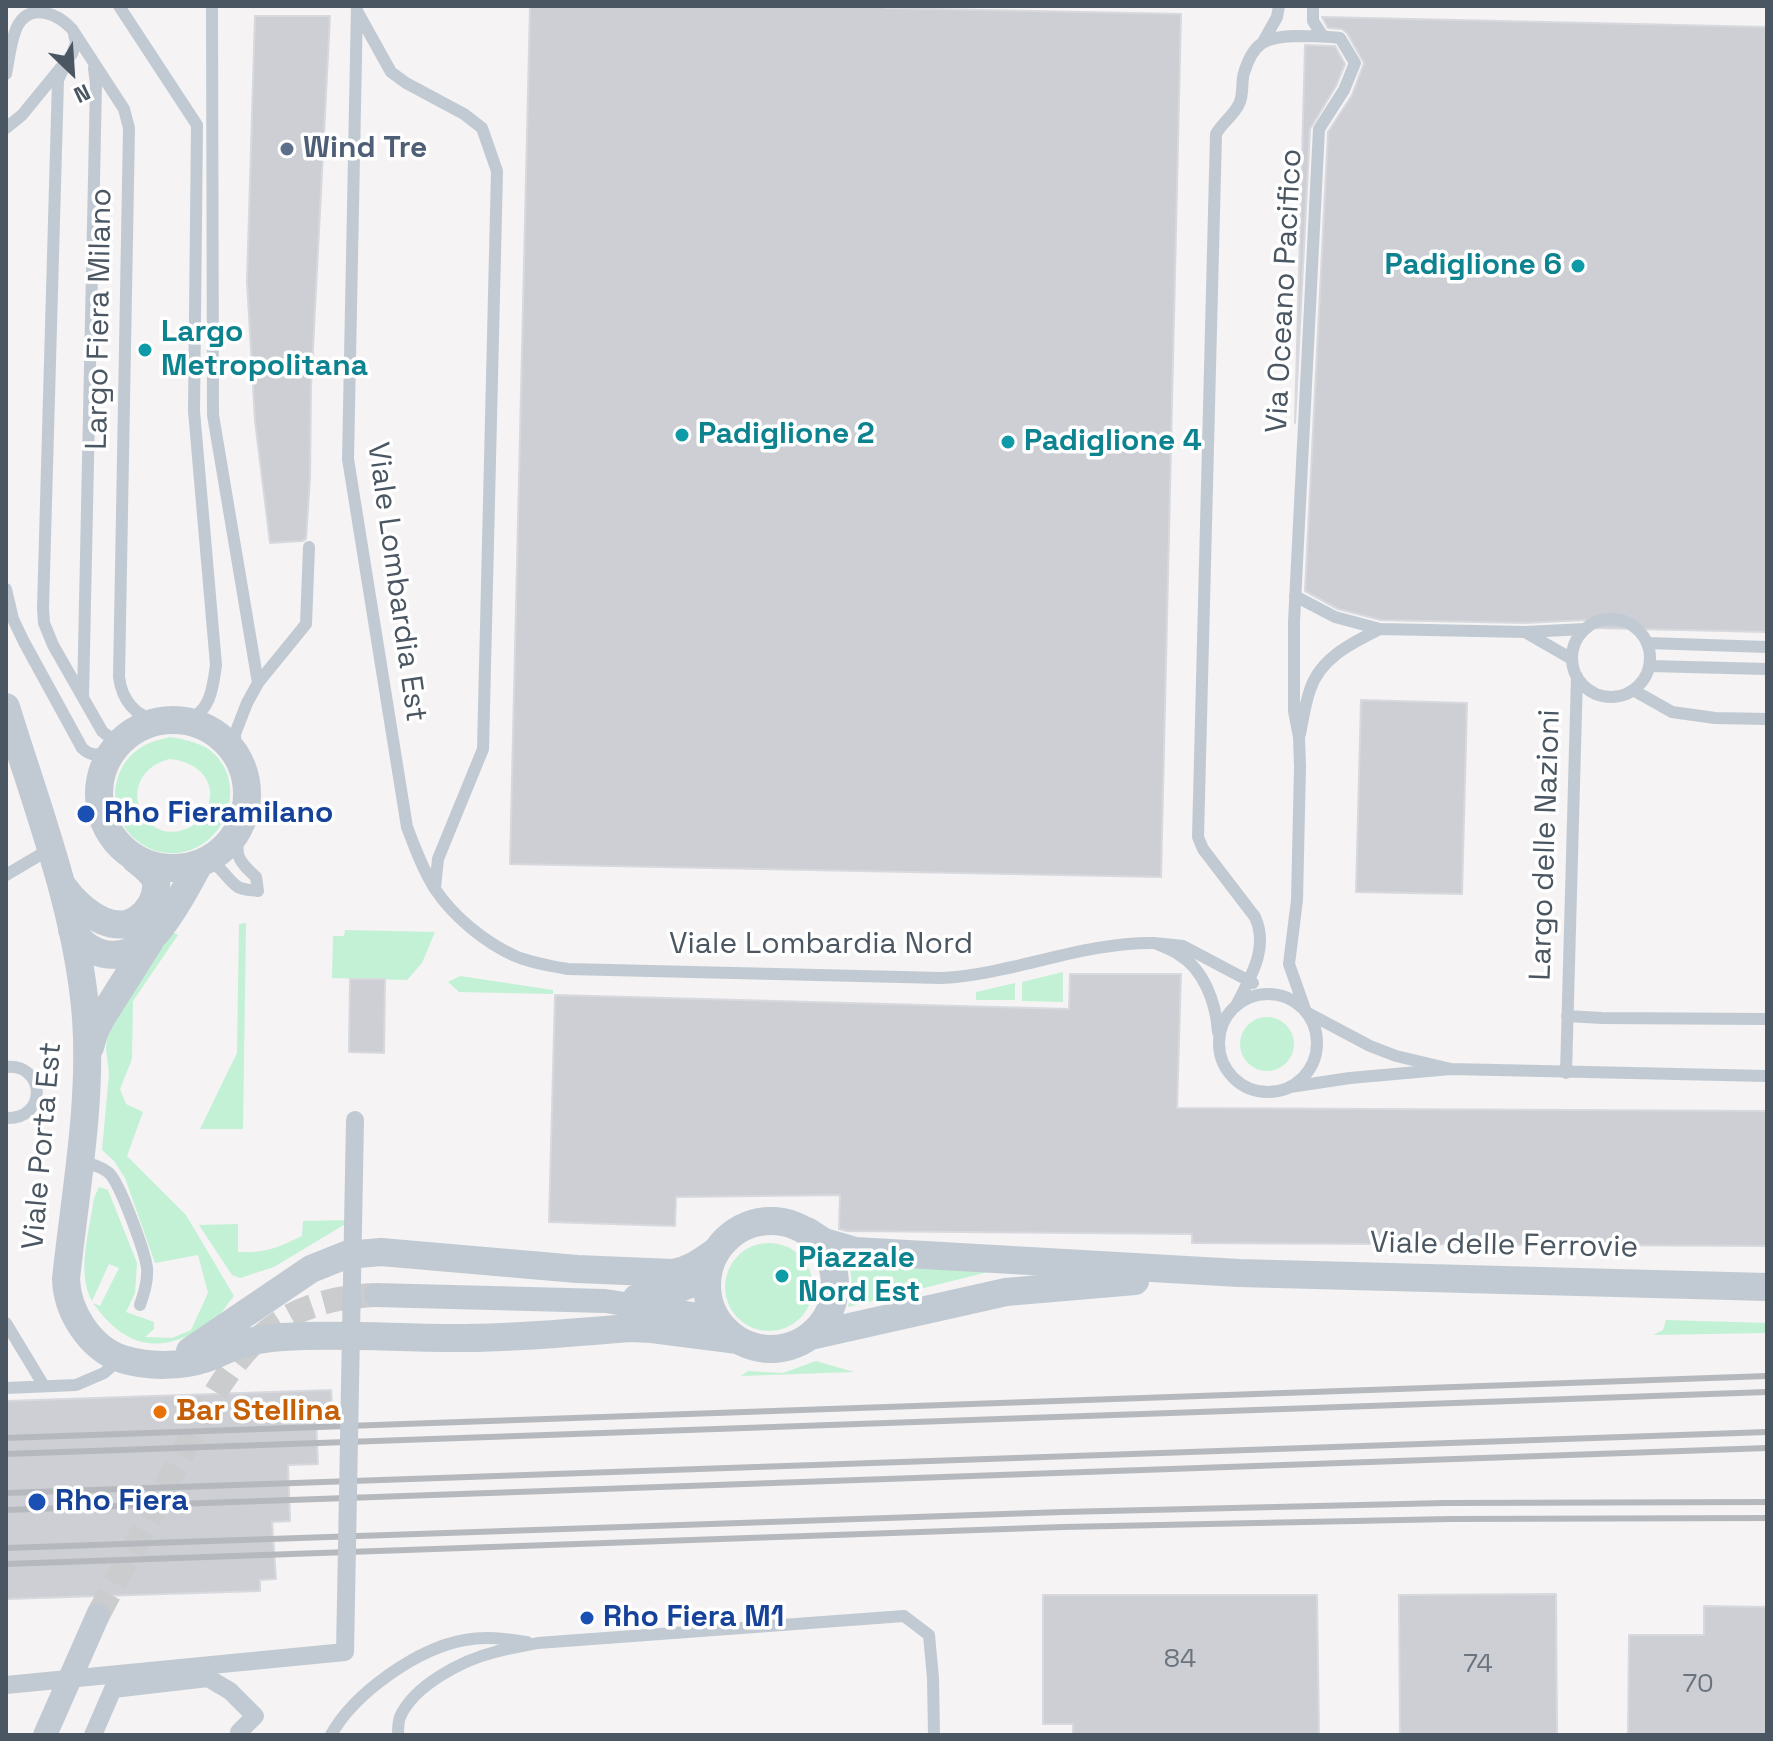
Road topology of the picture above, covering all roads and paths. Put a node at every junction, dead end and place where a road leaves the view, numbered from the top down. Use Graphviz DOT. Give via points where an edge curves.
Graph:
graph roads {
  1 [pos="25,6"];
  2 [pos="119,6"];
  3 [pos="212,6"];
  4 [pos="1279,6"];
  5 [pos="1313,6"];
  6 [pos="357,8"];
  7 [pos="45,12"];
  8 [pos="72,29"];
  9 [pos="1322,35"];
  10 [pos="1263,42"];
  11 [pos="87,53"];
  12 [pos="68,59"];
  13 [pos="6,74"];
  14 [pos="8,128"];
  15 [pos="309,547"];
  16 [pos="6,589"];
  17 [pos="1295,596"];
  18 [pos="1380,629"];
  19 [pos="1585,629"];
  20 [pos="1525,632"];
  21 [pos="1648,643"];
  22 [pos="1767,647"];
  23 [pos="1572,659"];
  24 [pos="1649,666"];
  25 [pos="1767,669"];
  26 [pos="1577,676"];
  27 [pos="258,683"];
  28 [pos="1633,690"];
  29 [pos="83,697"];
  30 [pos="6,707"];
  31 [pos="1767,719"];
  32 [pos="171,720"];
  33 [pos="1299,737"];
  34 [pos="120,741"];
  35 [pos="241,763"];
  36 [pos="238,829"];
  37 [pos="50,849"];
  38 [pos="131,856"];
  39 [pos="199,864"];
  40 [pos="6,875"];
  41 [pos="60,882"];
  42 [pos="435,888"];
  43 [pos="72,930"];
  44 [pos="156,932"];
  45 [pos="490,942"];
  46 [pos="1154,943"];
  47 [pos="1249,981"];
  48 [pos="1274,994"];
  49 [pos="1237,1004"];
  50 [pos="1306,1012"];
  51 [pos="1567,1016"];
  52 [pos="1767,1019"];
  53 [pos="1218,1044"];
  54 [pos="87,1063"];
  55 [pos="6,1067"];
  56 [pos="1451,1069"];
  57 [pos="1566,1073"];
  58 [pos="1767,1076"];
  59 [pos="1290,1087"];
  60 [pos="6,1118"];
  61 [pos="355,1120"];
  62 [pos="79,1161"];
  63 [pos="807,1231"];
  64 [pos="711,1262"];
  65 [pos="1239,1273"];
  66 [pos="1767,1287"];
  67 [pos="376,1295"];
  68 [pos="605,1301"];
  69 [pos="140,1305"];
  70 [pos="6,1323"];
  71 [pos="731,1334"];
  72 [pos="810,1336"];
  73 [pos="134,1361"];
  74 [pos="44,1386"];
  75 [pos="6,1388"];
  76 [pos="98,1615"];
  77 [pos="538,1643"];
  78 [pos="6,1685"];
  79 [pos="45,1735"];
  80 [pos="93,1735"];
  81 [pos="242,1735"];
  82 [pos="331,1735"];
  83 [pos="398,1735"];
  84 [pos="934,1735"];
  1 -- 7 [label="lane, Largo Fiera Milano"];
  2 -- 32 [label="lane" via="197,125 194,411 216,665 206,705 197,716"];
  3 -- 27 [label="lane" via="213,415"];
  4 -- 10 [label="lane"];
  5 -- 9 [label="lane" via="1313,21"];
  6 -- 42 [label="lane, Viale Lombardia Est" via="348,459 407,827"];
  6 -- 42 [label="lane" via="391,72 482,128 497,171 483,749 438,859"];
  7 -- 8 [label="lane, Largo Fiera Milano"];
  7 -- 13 [label="lane" via="20,21"];
  8 -- 11 [label="lane, Largo Fiera Milano"];
  8 -- 12 [label="lane" via="76,43"];
  9 -- 10 [label="lane"];
  9 -- 17 [label="lane, Via Oceano Pacifico" via="1340,38 1355,63 1319,129"];
  10 -- 47 [label="lane" via="1251,54 1243,75 1241,103 1216,134 1198,837 1260,927 1261,947"];
  11 -- 29 [label="lane" via="96,84"];
  11 -- 32 [label="lane, Largo Fiera Milano" via="124,109 129,128 120,686 131,707 148,719"];
  12 -- 14 [label="lane"];
  12 -- 29 [label="lane" via="58,80 43,608 48,634"];
  15 -- 27 [label="lane" via="306,624"];
  16 -- 34 [label="lane" via="13,619 82,748 96,755"];
  17 -- 18 [label="lane" via="1335,617"];
  17 -- 33 [label="lane, Via Oceano Pacifico" via="1294,711"];
  18 -- 20 [label="lane"];
  18 -- 33 [label="lane" via="1327,660 1310,687"];
  19 -- 20 [label="lane"];
  19 -- 21 [label="lane" via="1615,619 1639,630"];
  19 -- 23 [label="lane"];
  20 -- 23 [label="lane"];
  21 -- 22 [label="lane"];
  21 -- 24 [label="lane"];
  23 -- 26 [label="lane"];
  24 -- 25 [label="lane"];
  24 -- 28 [label="lane"];
  26 -- 28 [label="lane" via="1597,694 1615,697"];
  26 -- 51 [label="lane, Largo delle Nazioni"];
  27 -- 35 [label="lane" via="235,734"];
  28 -- 31 [label="lane" via="1672,712"];
  29 -- 34 [label="lane" via="102,731"];
  30 -- 37 [label="street, Viale Porta Est"];
  32 -- 34 [label="street" via="142,726"];
  32 -- 35 [label="street" via="209,728"];
  33 -- 50 [label="lane, Via Oceano Pacifico" via="1297,900 1289,964"];
  34 -- 38 [label="street" via="102,769 98,793 102,818"];
  35 -- 36 [label="street" via="247,796"];
  36 -- 39 [label="street" via="227,845"];
  36 -- 39 [label="lane" via="236,852 256,877 258,891 239,888 215,865"];
  37 -- 40 [label="lane"];
  37 -- 41 [label="street, Viale Porta Est"];
  38 -- 39 [label="street" via="168,868"];
  38 -- 41 [label="street" via="152,875 156,890 145,912 130,922 102,921 75,902"];
  39 -- 44 [label="street"];
  41 -- 43 [label="street, Viale Porta Est"];
  42 -- 45 [label="lane, Viale Lombardia Est"];
  43 -- 44 [label="street" via="86,947 111,955 130,951"];
  43 -- 54 [label="street, Viale Porta Est"];
  44 -- 54 [label="street" via="95,1030"];
  45 -- 46 [label="lane, Viale Lombardia Nord" via="514,955 568,969 912,978 961,977 1112,945"];
  46 -- 47 [label="lane, Viale Lombardia Nord" via="1183,946"];
  46 -- 53 [label="lane" via="1179,955 1199,975 1217,1016"];
  47 -- 48 [label="lane, Viale Lombardia Nord"];
  47 -- 49 [label="lane"];
  48 -- 49 [label="lane"];
  48 -- 50 [label="lane"];
  49 -- 53 [label="lane" via="1228,1013"];
  50 -- 56 [label="lane" via="1370,1046"];
  50 -- 59 [label="lane" via="1317,1050 1303,1077"];
  51 -- 52 [label="lane, Largo delle Nazioni"];
  51 -- 57 [label="lane, Largo delle Nazioni"];
  53 -- 59 [label="lane" via="1230,1075 1242,1085 1274,1092"];
  54 -- 62 [label="street, Viale Porta Est"];
  55 -- 60 [label="lane" via="24,1070 38,1089 29,1112"];
  56 -- 57 [label="lane"];
  56 -- 59 [label="lane"];
  57 -- 58 [label="lane"];
  61 -- 78 [label="street, bridge" via="345,1652"];
  62 -- 69 [label="lane" via="106,1171 116,1183 145,1257 146,1287"];
  62 -- 73 [label="street, Viale Porta Est" via="66,1292 75,1316 95,1342"];
  63 -- 64 [label="street" via="788,1223 746,1225 728,1236"];
  63 -- 65 [label="street, Viale delle Ferrovie" via="855,1251"];
  63 -- 72 [label="street" via="822,1246 835,1277 830,1310"];
  64 -- 68 [label="street" via="691,1287"];
  64 -- 71 [label="street" via="706,1284 710,1307"];
  64 -- 73 [label="street" via="673,1273 381,1252 346,1255 311,1269 194,1349"];
  65 -- 66 [label="street, Viale delle Ferrovie"];
  65 -- 72 [label="street, Viale delle Ferrovie" via="1006,1292"];
  67 -- 68 [label="street"];
  68 -- 71 [label="street" via="693,1314"];
  70 -- 74 [label="lane"];
  71 -- 72 [label="street" via="756,1347 774,1349"];
  71 -- 73 [label="street" via="631,1328 465,1338 284,1337 248,1342 189,1363"];
  73 -- 74 [label="lane" via="76,1385"];
  74 -- 75 [label="lane"];
  76 -- 79 [label="street"];
  77 -- 82 [label="lane" via="492,1637 441,1647 360,1697"];
  77 -- 83 [label="lane" via="494,1652 443,1674 405,1709"];
  77 -- 84 [label="lane" via="904,1616 929,1635"];
  80 -- 81 [label="street" via="113,1689 208,1678 255,1716 239,1732"];
}
